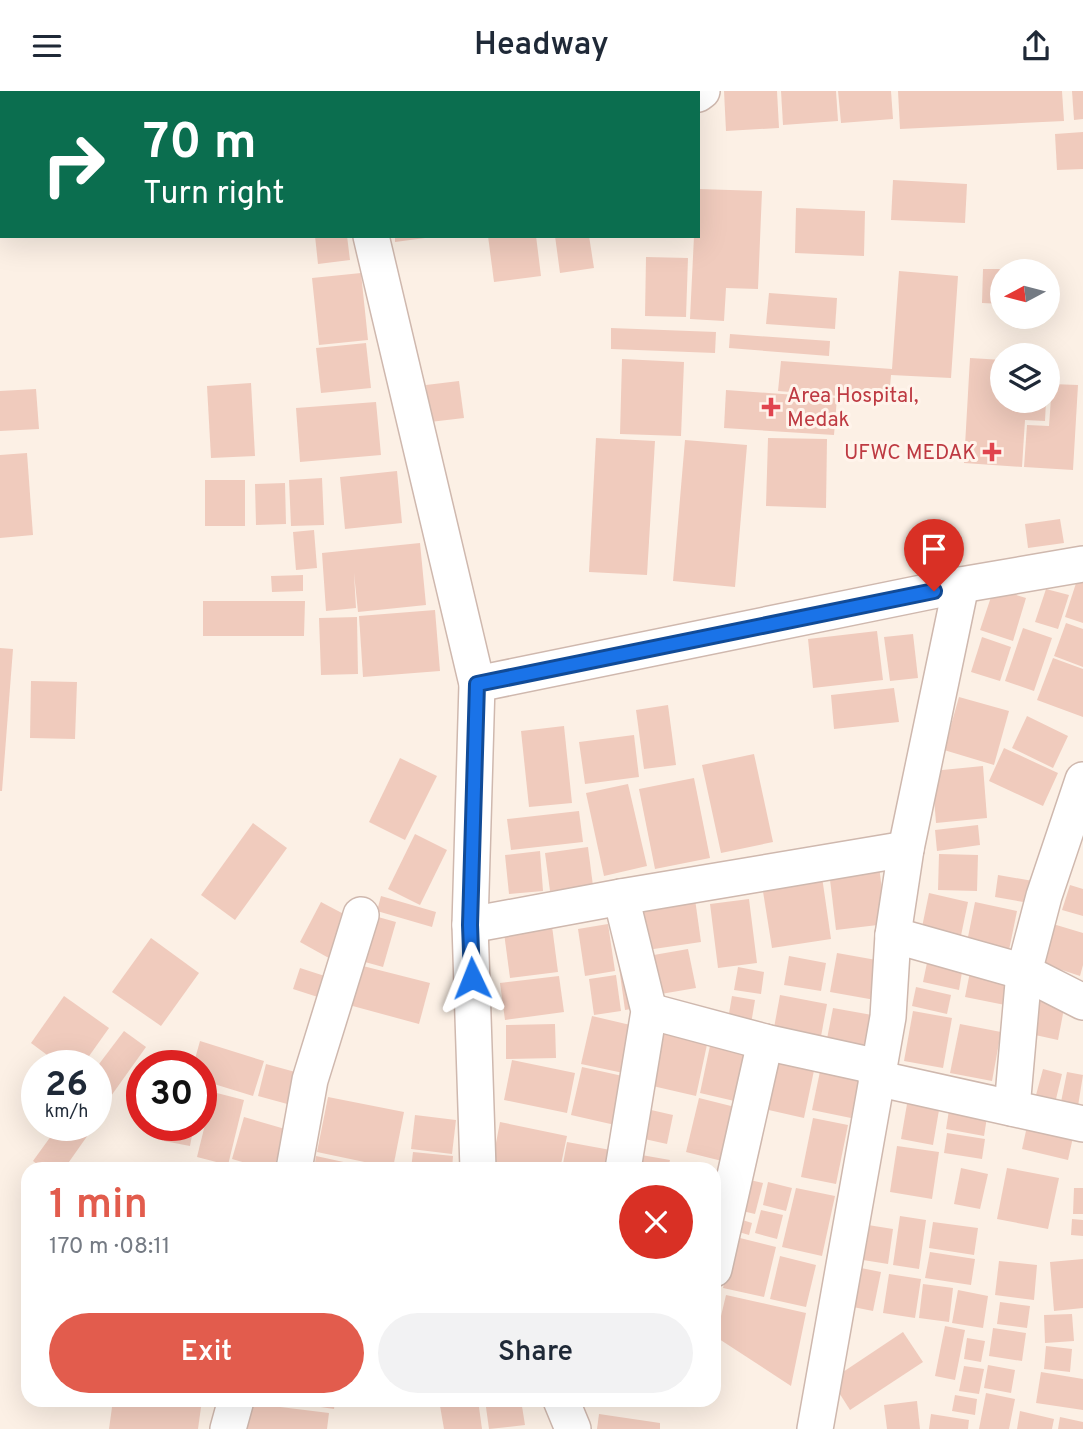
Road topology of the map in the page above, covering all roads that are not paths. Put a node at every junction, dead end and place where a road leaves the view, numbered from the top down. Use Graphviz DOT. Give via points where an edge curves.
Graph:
graph roads {
  1 [pos="371,238"];
  2 [pos="1083,564"];
  3 [pos="961,585"];
  4 [pos="477,684"];
  5 [pos="1083,780"];
  6 [pos="906,849"];
  7 [pos="621,897"];
  8 [pos="360,915"];
  9 [pos="470,925"];
  10 [pos="893,935"];
  11 [pos="1024,972"];
  12 [pos="1083,1002"];
  13 [pos="649,1011"];
  14 [pos="765,1042"];
  15 [pos="878,1072"];
  16 [pos="1012,1108"];
  17 [pos="1083,1124"];
  18 [pos="295,1162"];
  19 [pos="478,1162"];
  20 [pos="624,1162"];
  21 [pos="721,1238"];
  22 [pos="234,1407"];
  23 [pos="564,1407"];
  24 [pos="228,1429"];
  25 [pos="573,1429"];
  26 [pos="815,1429"];
  1 -- 4 [label="street"];
  2 -- 3 [label="street"];
  3 -- 4 [label="street"];
  3 -- 6 [label="street"];
  4 -- 9 [label="street"];
  5 -- 11 [label="street"];
  6 -- 7 [label="street"];
  6 -- 10 [label="street"];
  7 -- 9 [label="street"];
  7 -- 13 [label="street"];
  8 -- 18 [label="street" via="310,1080"];
  9 -- 19 [label="street"];
  10 -- 11 [label="street"];
  10 -- 15 [label="street" via="888,1017"];
  11 -- 12 [label="street"];
  11 -- 16 [label="street"];
  13 -- 14 [label="street"];
  13 -- 20 [label="street"];
  14 -- 15 [label="street"];
  14 -- 21 [label="street"];
  15 -- 16 [label="street"];
  15 -- 26 [label="street"];
  16 -- 17 [label="street"];
  22 -- 24 [label="street"];
  23 -- 25 [label="street"];
}
